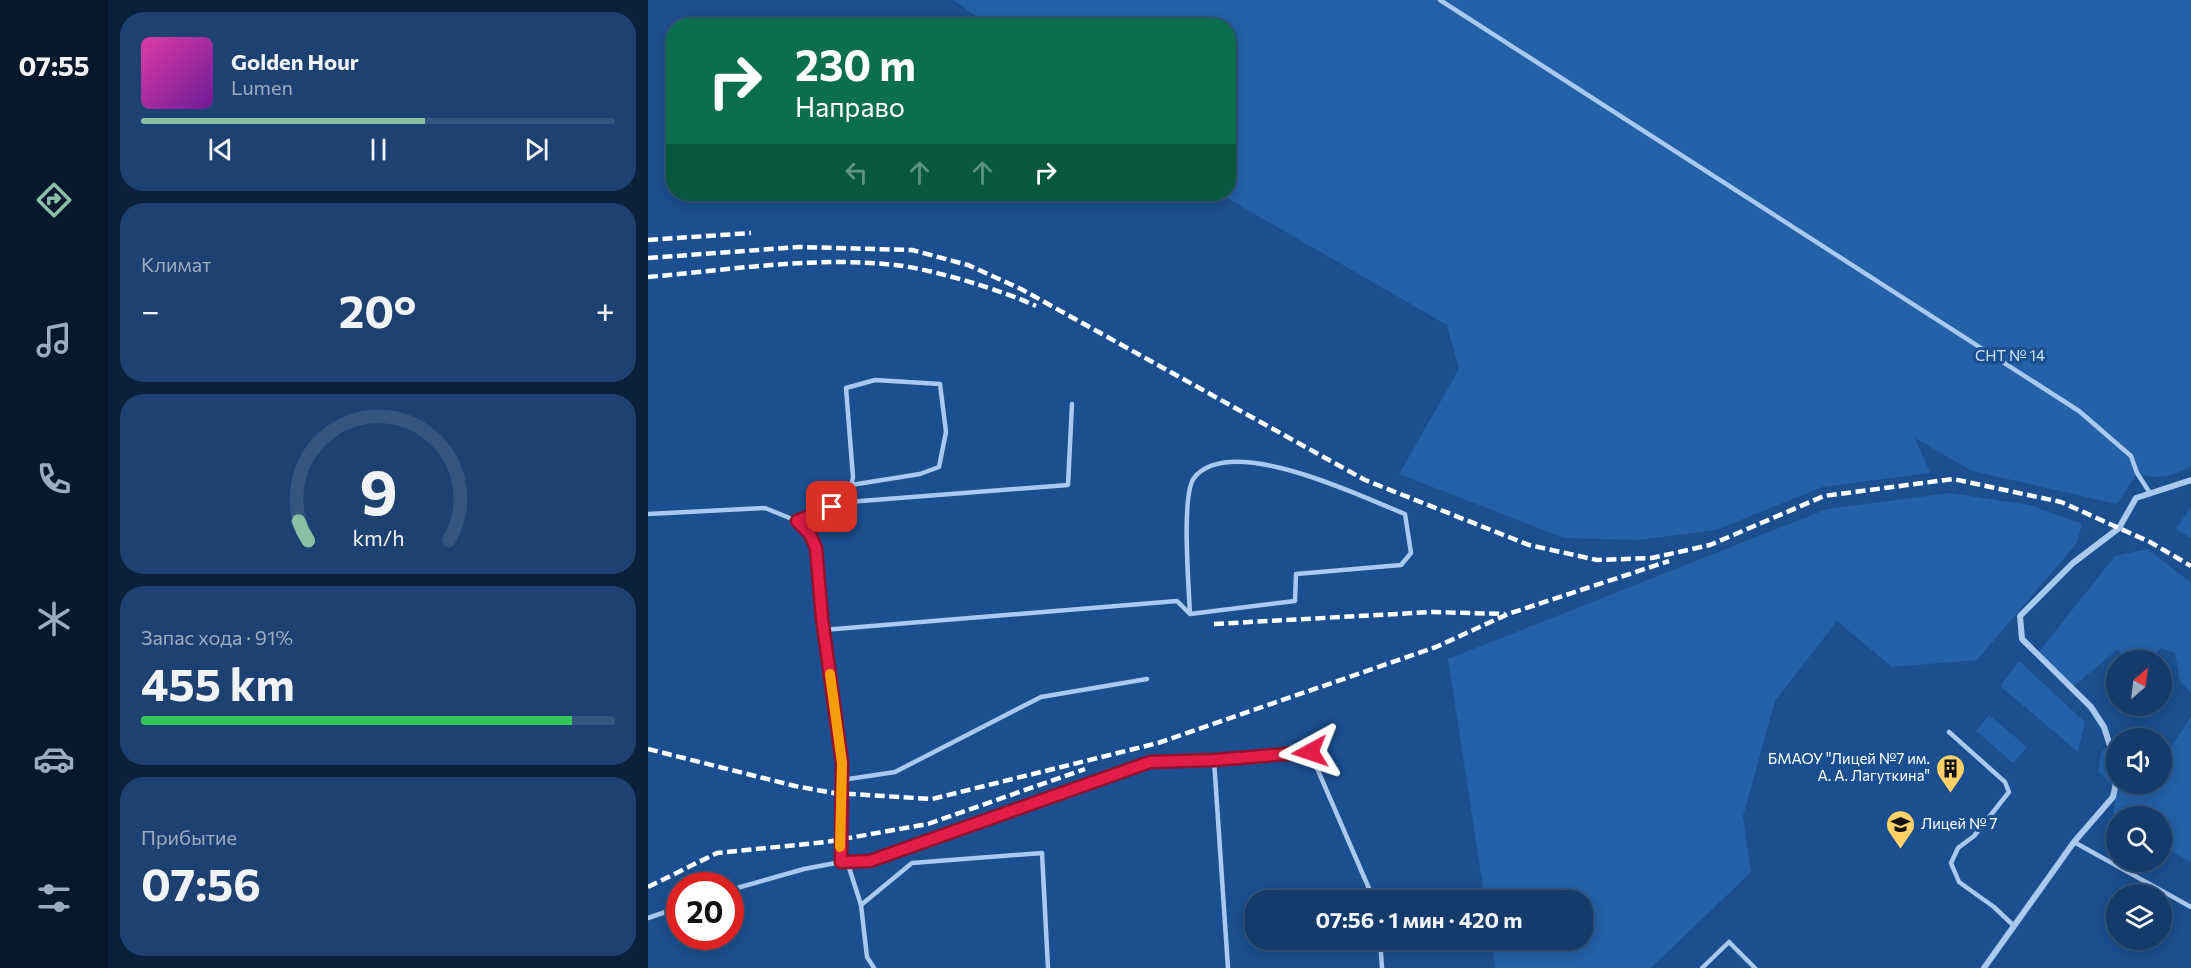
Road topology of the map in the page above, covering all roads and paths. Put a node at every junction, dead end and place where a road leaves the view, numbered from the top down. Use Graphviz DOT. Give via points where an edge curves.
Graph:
graph roads {
  1 [pos="1440,0"];
  2 [pos="1072,404"];
  3 [pos="2191,480"];
  4 [pos="851,484"];
  5 [pos="2150,493"];
  6 [pos="848,502"];
  7 [pos="648,513"];
  8 [pos="797,521"];
  9 [pos="1190,614"];
  10 [pos="823,630"];
  11 [pos="1147,679"];
  12 [pos="2108,728"];
  13 [pos="1949,732"];
  14 [pos="1214,760"];
  15 [pos="842,780"];
  16 [pos="2114,794"];
  17 [pos="2074,842"];
  18 [pos="847,861"];
  19 [pos="841,862"];
  20 [pos="744,887"];
  21 [pos="1370,890"];
  22 [pos="861,905"];
  23 [pos="2191,907"];
  24 [pos="666,912"];
  25 [pos="648,918"];
  26 [pos="2013,926"];
  27 [pos="1381,950"];
  28 [pos="874,968"];
  29 [pos="1048,968"];
  30 [pos="1228,968"];
  31 [pos="1382,968"];
  32 [pos="1702,968"];
  33 [pos="1755,968"];
  34 [pos="1984,968"];
  1 -- 5 [label="lane" via="2079,411 2131,456"];
  2 -- 6 [label="lane" via="1068,485"];
  3 -- 5 [label="street"];
  4 -- 4 [label="lane" via="846,388 874,380 940,384 946,432 939,467 920,474"];
  4 -- 6 [label="lane"];
  5 -- 12 [label="street" via="2136,498 2119,528 2073,563 2020,616 2022,639"];
  6 -- 8 [label="lane"];
  7 -- 8 [label="lane" via="765,508"];
  8 -- 10 [label="lane" via="810,534 816,548"];
  9 -- 9 [label="lane" via="1295,601 1296,574 1401,565 1412,553 1405,514 1290,469 1239,462 1212,465 1194,478 1187,502"];
  9 -- 10 [label="lane" via="1177,600"];
  10 -- 15 [label="lane"];
  11 -- 15 [label="lane" via="1041,697 895,772"];
  13 -- 26 [label="lane" via="2006,782 2009,792 1974,836 1958,848 1951,863 1959,882"];
  14 -- 18 [label="lane" via="1150,762 870,861"];
  14 -- 21 [label="lane" via="1310,752"];
  14 -- 30 [label="lane"];
  15 -- 19 [label="lane"];
  16 -- 17 [label="street"];
  17 -- 23 [label="lane"];
  17 -- 26 [label="street"];
  18 -- 19 [label="lane"];
  18 -- 22 [label="lane"];
  19 -- 20 [label="lane" via="804,868"];
  22 -- 28 [label="lane" via="867,957"];
  22 -- 29 [label="lane" via="912,862 1042,853"];
  24 -- 25 [label="lane"];
  26 -- 34 [label="street"];
  27 -- 31 [label="lane"];
  32 -- 33 [label="lane" via="1729,942"];
}
